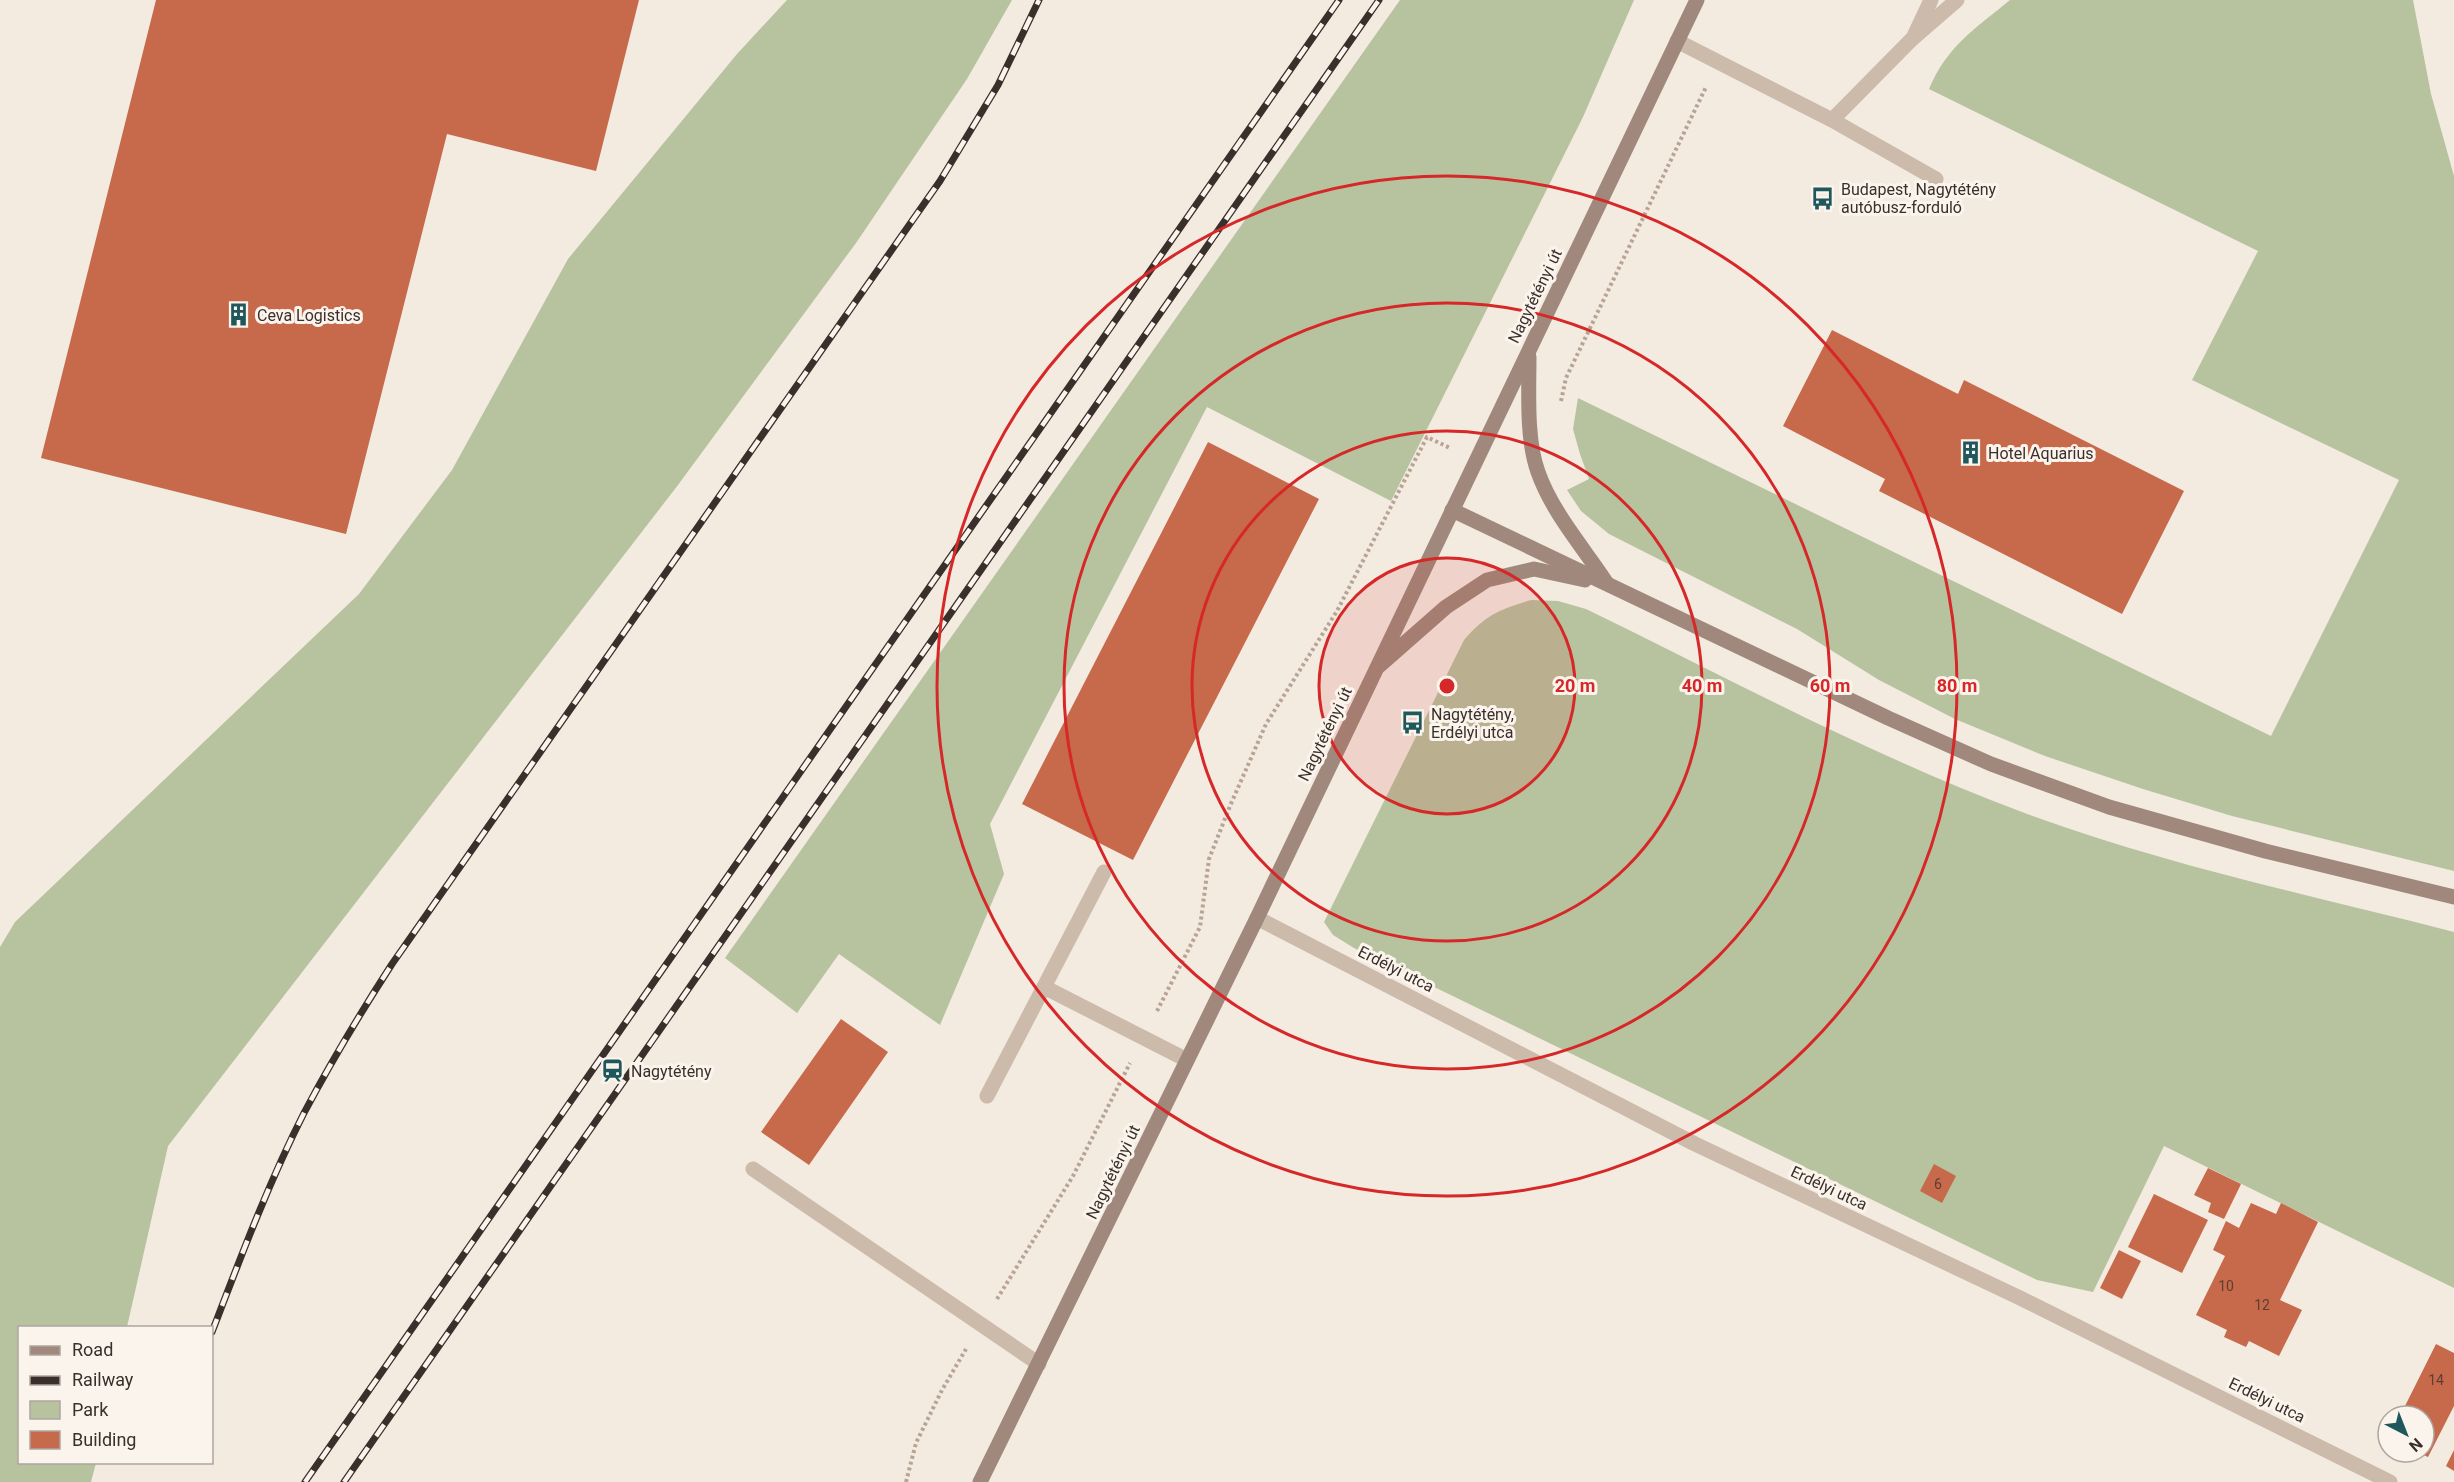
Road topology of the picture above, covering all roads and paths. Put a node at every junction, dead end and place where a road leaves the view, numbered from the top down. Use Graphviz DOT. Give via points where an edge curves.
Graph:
graph roads {
  1 [pos="1697,0"];
  2 [pos="1931,0"];
  3 [pos="1957,0"];
  4 [pos="1912,39"];
  5 [pos="1677,41"];
  6 [pos="1719,62"];
  7 [pos="1832,120"];
  8 [pos="1936,178"];
  9 [pos="1529,350"];
  10 [pos="1559,410"];
  11 [pos="1476,460"];
  12 [pos="1452,510"];
  13 [pos="1608,584"];
  14 [pos="1376,669"];
  15 [pos="1104,872"];
  16 [pos="2454,897"];
  17 [pos="1257,918"];
  18 [pos="1044,987"];
  19 [pos="1143,1038"];
  20 [pos="1187,1060"];
  21 [pos="987,1096"];
  22 [pos="753,1169"];
  23 [pos="980,1326"];
  24 [pos="1039,1364"];
  25 [pos="906,1482"];
  26 [pos="980,1482"];
  27 [pos="2390,1482"];
  1 -- 5 [label="main road, Nagytétényi út"];
  2 -- 4 [label="street"];
  3 -- 4 [label="street"];
  4 -- 7 [label="street"];
  5 -- 6 [label="street"];
  5 -- 9 [label="main road, Nagytétényi út"];
  6 -- 7 [label="street"];
  6 -- 10 [label="path" via="1566,378"];
  7 -- 8 [label="street"];
  9 -- 11 [label="main road, Nagytétényi út"];
  9 -- 13 [label="main road" via="1529,422 1537,471 1553,504"];
  11 -- 12 [label="main road, Nagytétényi út"];
  11 -- 19 [label="path" via="1427,437 1338,611 1266,724 1209,858 1200,927"];
  12 -- 13 [label="main road"];
  12 -- 14 [label="main road, Nagytétényi út"];
  13 -- 14 [label="main road" via="1534,569 1487,580 1446,607"];
  13 -- 16 [label="main road" via="1990,764 2109,807 2265,851"];
  14 -- 17 [label="main road, Nagytétényi út"];
  15 -- 18 [label="street"];
  17 -- 20 [label="main road, Nagytétényi út"];
  17 -- 27 [label="street, Erdélyi utca" via="1695,1144 2018,1297"];
  18 -- 19 [label="street"];
  18 -- 21 [label="street"];
  19 -- 20 [label="street"];
  19 -- 23 [label="path" via="1073,1176"];
  20 -- 24 [label="main road, Nagytétényi út"];
  22 -- 23 [label="street"];
  23 -- 24 [label="street"];
  23 -- 25 [label="path" via="921,1432"];
  24 -- 26 [label="main road, Nagytétényi út"];
}
